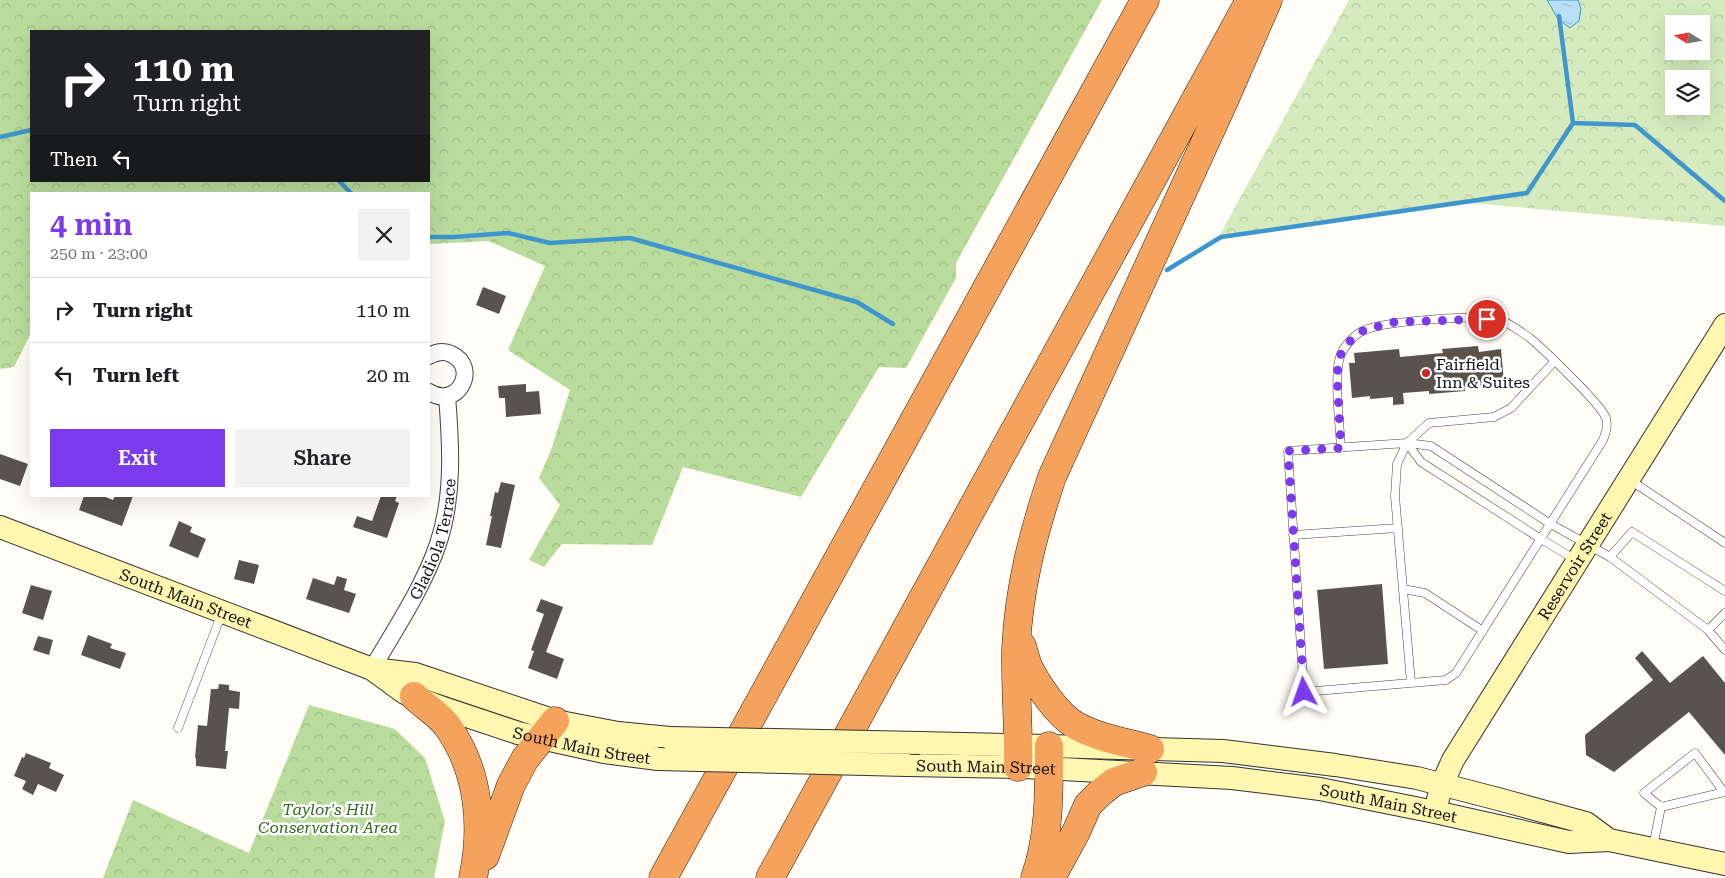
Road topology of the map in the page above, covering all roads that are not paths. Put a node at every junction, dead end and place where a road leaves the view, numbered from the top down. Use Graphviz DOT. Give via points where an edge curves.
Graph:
graph roads {
  1 [pos="1145,0"];
  2 [pos="1250,0"];
  3 [pos="1268,0"];
  4 [pos="1725,325"];
  5 [pos="430,356"];
  6 [pos="1554,362"];
  7 [pos="430,392"];
  8 [pos="447,396"];
  9 [pos="1407,443"];
  10 [pos="1341,448"];
  11 [pos="1628,479"];
  12 [pos="1550,523"];
  13 [pos="0,527"];
  14 [pos="1398,528"];
  15 [pos="1293,535"];
  16 [pos="1541,540"];
  17 [pos="1725,543"];
  18 [pos="1582,553"];
  19 [pos="1610,557"];
  20 [pos="1403,589"];
  21 [pos="1725,591"];
  22 [pos="223,612"];
  23 [pos="1725,613"];
  24 [pos="1018,630"];
  25 [pos="1708,630"];
  26 [pos="1483,631"];
  27 [pos="1725,650"];
  28 [pos="372,669"];
  29 [pos="1411,683"];
  30 [pos="414,696"];
  31 [pos="178,728"];
  32 [pos="547,729"];
  33 [pos="1019,756"];
  34 [pos="1049,757"];
  35 [pos="1146,760"];
  36 [pos="832,764"];
  37 [pos="1442,785"];
  38 [pos="1724,792"];
  39 [pos="1661,807"];
  40 [pos="1435,812"];
  41 [pos="1609,840"];
  42 [pos="1653,849"];
  43 [pos="1725,864"];
  44 [pos="475,878"];
  45 [pos="661,878"];
  46 [pos="770,878"];
  47 [pos="791,878"];
  48 [pos="1035,878"];
  49 [pos="1050,878"];
  1 -- 45 [label="highway"];
  2 -- 36 [label="highway"];
  3 -- 24 [label="highway" via="1052,477 1025,569"];
  4 -- 11 [label="main road, Reservoir Street"];
  5 -- 8 [label="street" via="449,352 463,366 462,385"];
  6 -- 9 [label="lane" via="1512,408 1494,417 1429,422"];
  6 -- 10 [label="lane" via="1530,339 1499,320 1395,322 1364,330 1341,354 1337,374"];
  6 -- 12 [label="lane" via="1598,404 1606,418 1606,430 1603,440"];
  7 -- 8 [label="street"];
  8 -- 28 [label="street, Gladiola Terrace" via="450,474 438,542 421,582"];
  9 -- 10 [label="lane"];
  9 -- 12 [label="lane" via="1431,446"];
  9 -- 14 [label="lane" via="1397,464"];
  9 -- 16 [label="lane" via="1421,462"];
  10 -- 15 [label="lane" via="1288,451"];
  11 -- 17 [label="lane"];
  11 -- 18 [label="main road, Reservoir Street"];
  12 -- 16 [label="lane"];
  12 -- 18 [label="lane"];
  13 -- 22 [label="main road, South Main Street"];
  14 -- 15 [label="lane"];
  14 -- 20 [label="lane"];
  15 -- 29 [label="lane" via="1304,692"];
  16 -- 18 [label="lane"];
  16 -- 26 [label="lane"];
  18 -- 19 [label="lane"];
  18 -- 37 [label="main road, Reservoir Street" via="1453,760"];
  19 -- 21 [label="lane" via="1632,532"];
  19 -- 25 [label="lane"];
  20 -- 26 [label="lane" via="1425,593"];
  20 -- 29 [label="lane"];
  22 -- 28 [label="main road, South Main Street"];
  22 -- 31 [label="lane"];
  23 -- 25 [label="lane"];
  24 -- 33 [label="highway"];
  24 -- 35 [label="highway" via="1029,668 1059,711 1074,725"];
  25 -- 27 [label="lane"];
  26 -- 29 [label="lane" via="1456,674 1446,680"];
  28 -- 30 [label="main road, South Main Street"];
  28 -- 32 [label="main road, South Main Street" via="415,674"];
  30 -- 32 [label="main road, South Main Street" via="518,733"];
  30 -- 44 [label="highway" via="447,726 468,762 478,802"];
  32 -- 33 [label="main road, South Main Street, bridge" via="670,738 920,743"];
  32 -- 33 [label="main road, South Main Street, bridge" via="604,752 658,759 907,765"];
  32 -- 44 [label="highway" via="524,759 511,785"];
  33 -- 34 [label="main road, South Main Street"];
  34 -- 35 [label="main road, South Main Street"];
  34 -- 48 [label="highway" via="1047,828"];
  35 -- 37 [label="main road, South Main Street" via="1223,752 1335,765"];
  35 -- 40 [label="main road, South Main Street"];
  35 -- 49 [label="highway" via="1088,805"];
  36 -- 46 [label="highway"];
  36 -- 47 [label="highway" via="813,826"];
  37 -- 40 [label="main road, Reservoir Street"];
  37 -- 41 [label="main road, South Main Street" via="1586,823"];
  38 -- 39 [label="lane"];
  38 -- 39 [label="lane" via="1695,753 1644,793"];
  39 -- 42 [label="lane"];
  40 -- 41 [label="main road, South Main Street" via="1569,842"];
  41 -- 42 [label="main road, South Main Street"];
  42 -- 43 [label="main road, South Main Street"];
}
